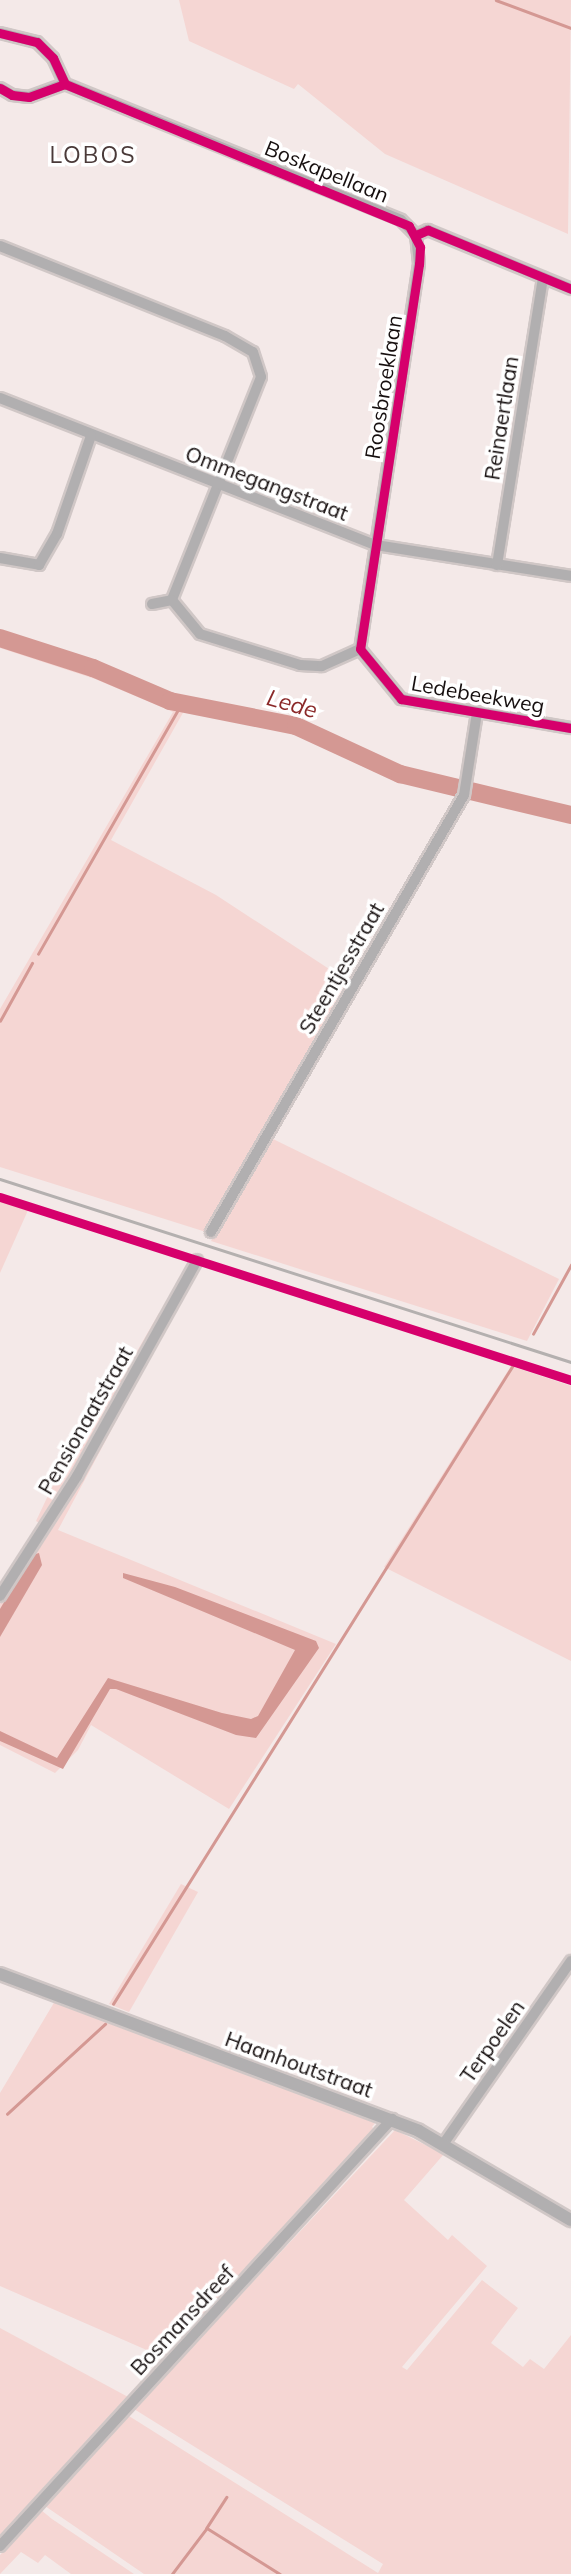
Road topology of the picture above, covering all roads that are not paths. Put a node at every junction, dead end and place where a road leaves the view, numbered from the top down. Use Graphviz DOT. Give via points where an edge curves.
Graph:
graph roads {
  1 [pos="0,33"];
  2 [pos="65,85"];
  3 [pos="0,88"];
  4 [pos="416,235"];
  5 [pos="0,246"];
  6 [pos="543,278"];
  7 [pos="571,289"];
  8 [pos="0,398"];
  9 [pos="91,436"];
  10 [pos="218,485"];
  11 [pos="376,545"];
  12 [pos="0,558"];
  13 [pos="497,565"];
  14 [pos="571,576"];
  15 [pos="172,600"];
  16 [pos="152,604"];
  17 [pos="360,649"];
  18 [pos="477,713"];
  19 [pos="571,728"];
  20 [pos="211,1233"];
  21 [pos="197,1260"];
  22 [pos="0,1596"];
  23 [pos="571,1961"];
  24 [pos="0,1974"];
  25 [pos="392,2119"];
  26 [pos="444,2143"];
  27 [pos="571,2220"];
  28 [pos="0,2546"];
  1 -- 2 [label="street" via="37,41 53,58"];
  2 -- 3 [label="street" via="29,97"];
  2 -- 4 [label="street, Boskapellaan" via="401,220"];
  4 -- 6 [label="street, Boskapellaan" via="428,230"];
  4 -- 11 [label="street, Roosbroeklaan" via="419,264"];
  5 -- 10 [label="street" via="225,336 253,352 261,377"];
  6 -- 7 [label="street, Boskapellaan"];
  6 -- 13 [label="street, Reinaertlaan"];
  8 -- 9 [label="street, Ommegangstraat"];
  9 -- 10 [label="street, Ommegangstraat"];
  9 -- 12 [label="street" via="57,534 39,565"];
  10 -- 11 [label="street, Ommegangstraat"];
  10 -- 15 [label="street"];
  11 -- 13 [label="street, Ommegangstraat"];
  11 -- 17 [label="street, Roosbroeklaan"];
  13 -- 14 [label="street, Ommegangstraat"];
  15 -- 16 [label="street"];
  15 -- 17 [label="street" via="200,634 300,665 322,666"];
  17 -- 18 [label="street, Ledebeekweg" via="401,699"];
  18 -- 19 [label="street, Ledebeekweg"];
  18 -- 20 [label="street, Steentjesstraat" via="464,795"];
  21 -- 22 [label="street, Pensionaatstraat" via="77,1476"];
  23 -- 26 [label="street, Terpoelen"];
  24 -- 25 [label="street, Haanhoutstraat"];
  25 -- 26 [label="street, Haanhoutstraat"];
  25 -- 28 [label="street, Bosmansdreef"];
  26 -- 27 [label="street, Haanhoutstraat"];
}
